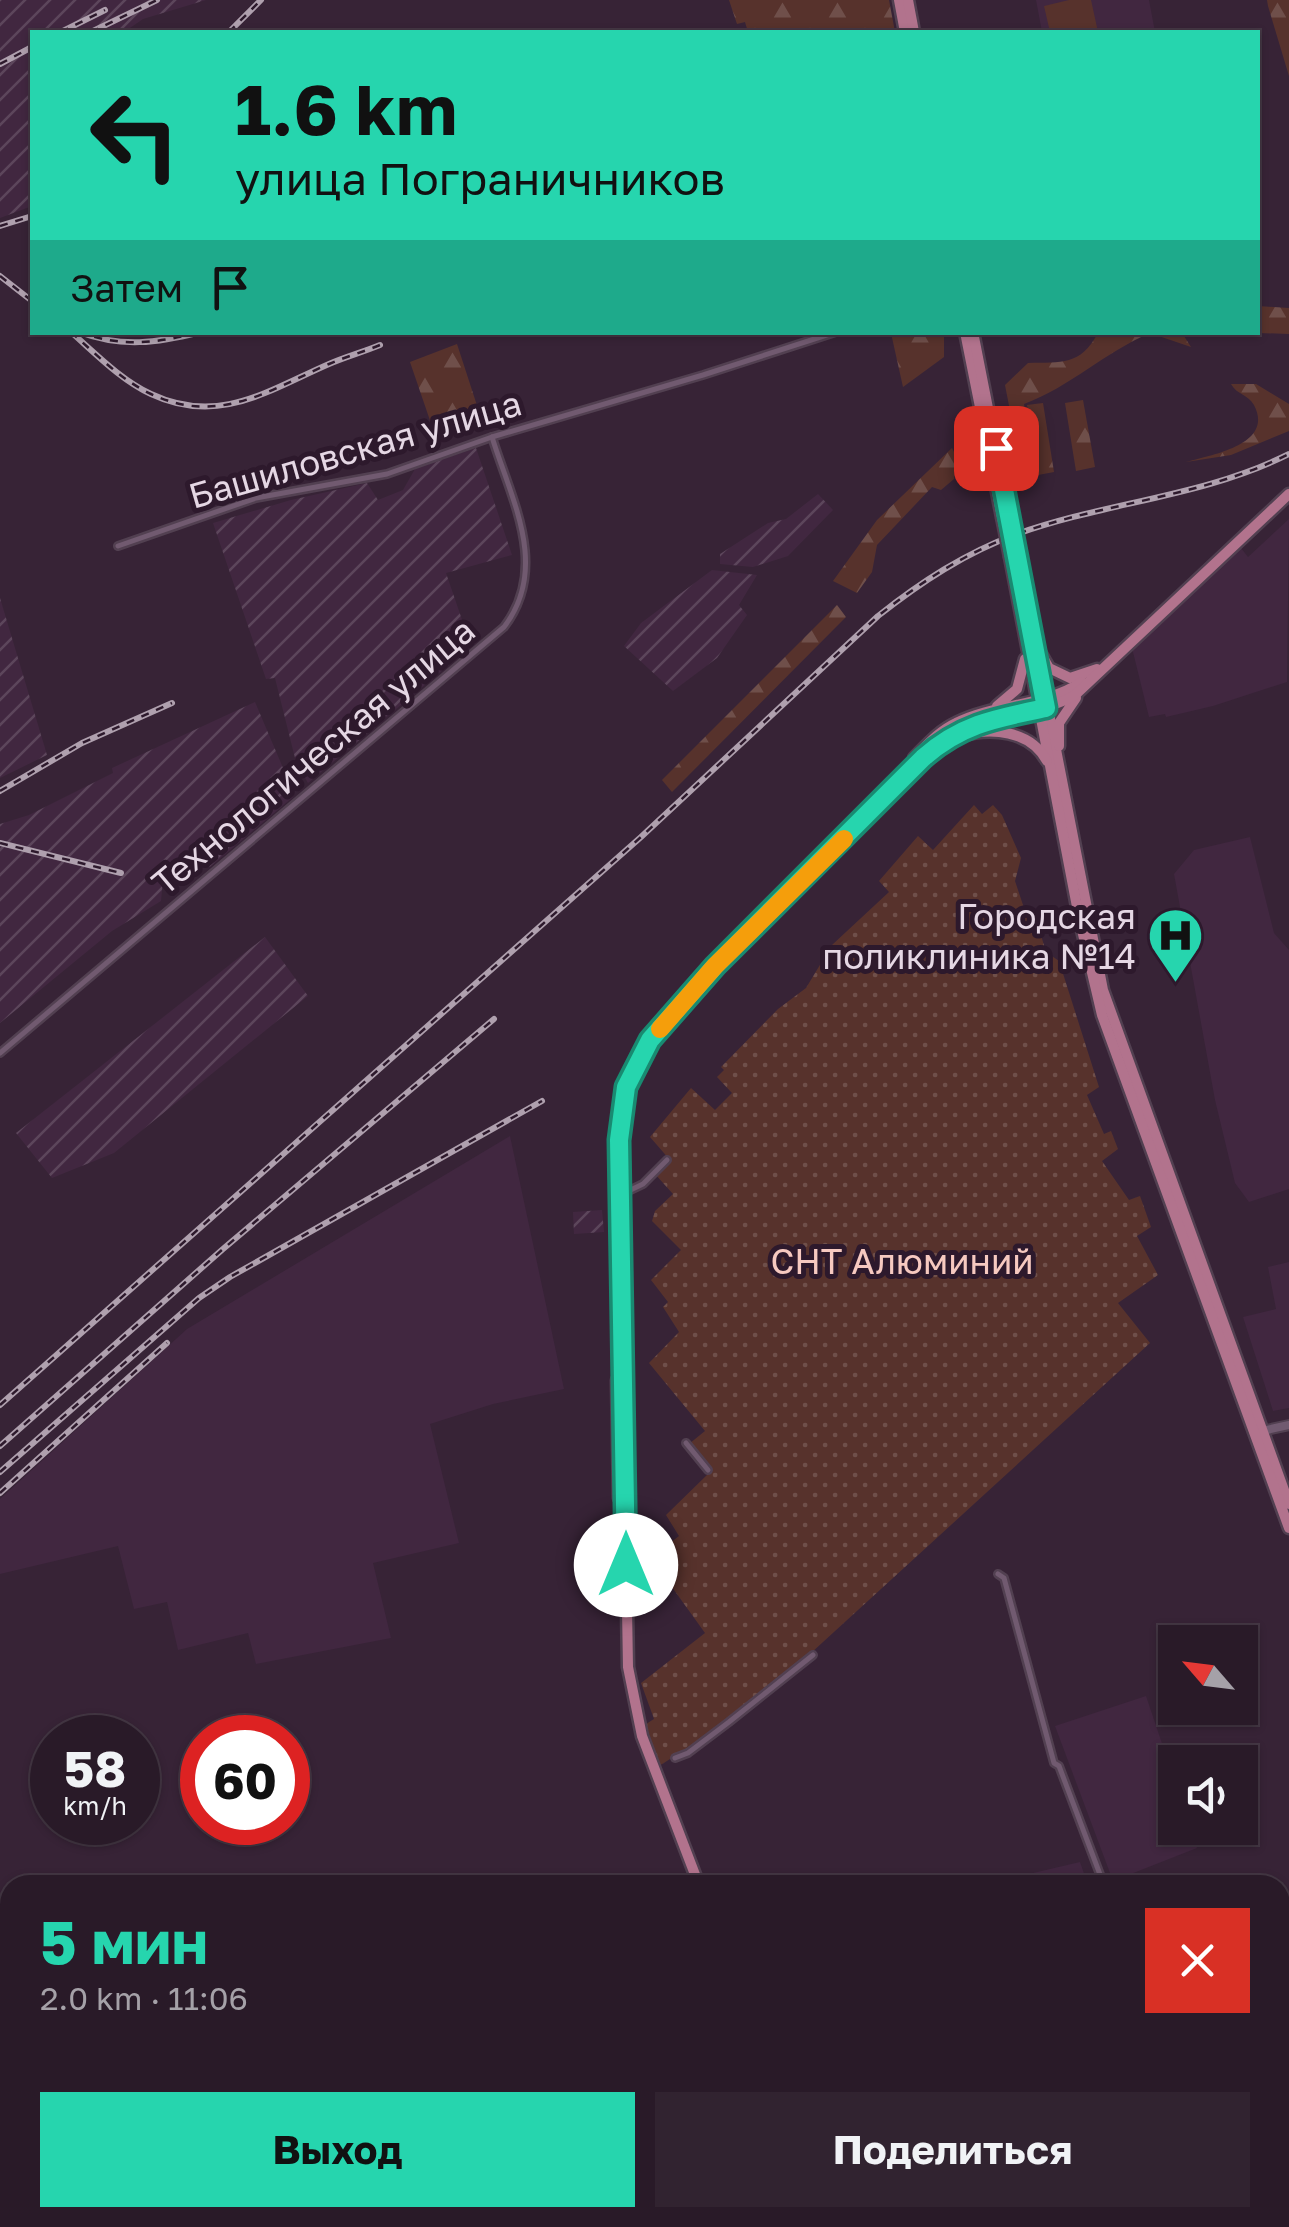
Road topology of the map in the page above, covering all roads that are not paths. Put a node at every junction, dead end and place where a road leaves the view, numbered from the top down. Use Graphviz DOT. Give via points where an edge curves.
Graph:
graph roads {
  1 [pos="903,1"];
  2 [pos="905,30"];
  3 [pos="913,30"];
  4 [pos="827,335"];
  5 [pos="966,335"];
  6 [pos="974,335"];
  7 [pos="492,436"];
  8 [pos="1289,494"];
  9 [pos="1005,516"];
  10 [pos="118,546"];
  11 [pos="1030,641"];
  12 [pos="1106,664"];
  13 [pos="1041,705"];
  14 [pos="982,713"];
  15 [pos="936,746"];
  16 [pos="1054,765"];
  17 [pos="0,1053"];
  18 [pos="667,1160"];
  19 [pos="620,1195"];
  20 [pos="1289,1425"];
  21 [pos="1259,1432"];
  22 [pos="686,1443"];
  23 [pos="708,1470"];
  24 [pos="1289,1504"];
  25 [pos="1289,1528"];
  26 [pos="998,1574"];
  27 [pos="813,1655"];
  28 [pos="675,1758"];
  29 [pos="692,1875"];
  30 [pos="692,1875"];
  31 [pos="1100,1875"];
  1 -- 2 [label="main road"];
  1 -- 3 [label="main road"];
  4 -- 7 [label="street, Башиловская улица"];
  5 -- 9 [label="main road"];
  6 -- 9 [label="main road"];
  7 -- 10 [label="street, Башиловская улица" via="387,474 256,498"];
  7 -- 17 [label="street, Технологическая улица" via="528,559 504,627"];
  8 -- 12 [label="main road"];
  9 -- 11 [label="main road, bridge"];
  11 -- 12 [label="main road" via="1057,674 1077,677"];
  11 -- 13 [label="main road"];
  11 -- 14 [label="main road" via="1017,689"];
  12 -- 13 [label="main road"];
  12 -- 16 [label="main road" via="1062,716"];
  13 -- 14 [label="main road"];
  13 -- 15 [label="main road" via="970,726"];
  13 -- 16 [label="main road"];
  14 -- 29 [label="main road" via="929,742 708,967 645,1039 620,1092 614,1144 622,1667 636,1738"];
  15 -- 16 [label="main road" via="973,732 1001,732 1036,747"];
  15 -- 19 [label="main road" via="715,966 650,1040 622,1108"];
  16 -- 21 [label="main road" via="1103,990"];
  18 -- 19 [label="street"];
  19 -- 30 [label="main road" via="629,1683"];
  20 -- 21 [label="main road"];
  21 -- 24 [label="main road"];
  21 -- 25 [label="main road"];
  22 -- 23 [label="street"];
  26 -- 31 [label="street" via="1054,1763"];
  27 -- 28 [label="street"];
}
